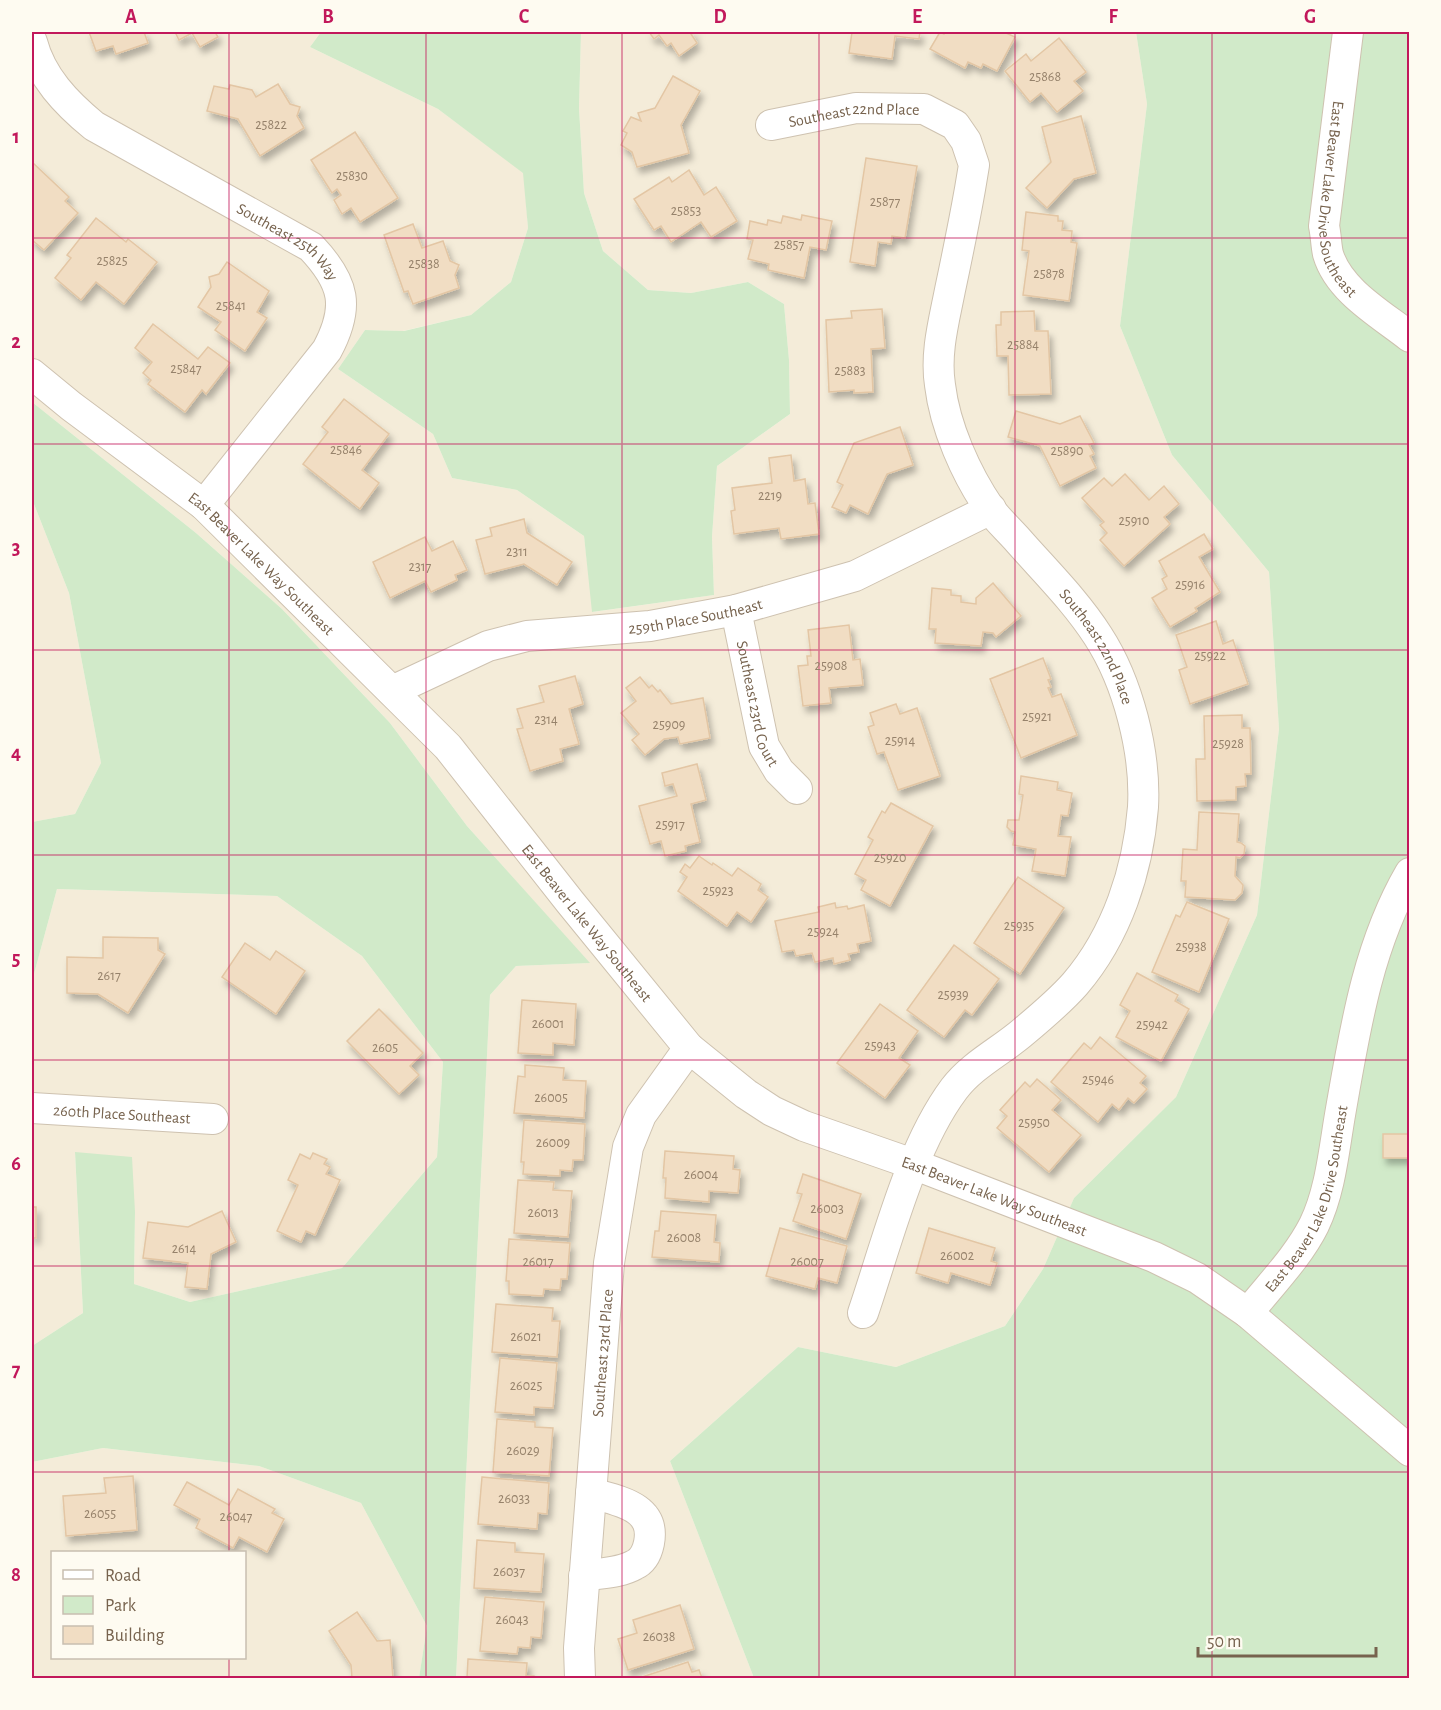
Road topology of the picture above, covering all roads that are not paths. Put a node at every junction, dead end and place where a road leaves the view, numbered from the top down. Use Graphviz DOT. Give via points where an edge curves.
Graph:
graph roads {
  1 [pos="1348,32"];
  2 [pos="32,42"];
  3 [pos="771,126"];
  4 [pos="1410,337"];
  5 [pos="32,374"];
  6 [pos="204,505"];
  7 [pos="991,509"];
  8 [pos="736,610"];
  9 [pos="392,691"];
  10 [pos="797,789"];
  11 [pos="1410,873"];
  12 [pos="689,1048"];
  13 [pos="32,1108"];
  14 [pos="213,1119"];
  15 [pos="913,1164"];
  16 [pos="863,1313"];
  17 [pos="1248,1313"];
  18 [pos="1410,1451"];
  19 [pos="591,1493"];
  20 [pos="584,1576"];
  21 [pos="580,1678"];
  1 -- 4 [label="street, East Beaver Lake Drive Southeast" via="1324,226 1328,254 1339,276 1357,296"];
  2 -- 6 [label="street, Southeast 25th Way" via="36,60 52,85 94,126 311,247 338,284 342,306 338,330 327,350"];
  3 -- 7 [label="street, Southeast 22nd Place" via="856,108 924,109 955,125 966,141 974,165 939,344 939,382 947,423"];
  5 -- 6 [label="street, East Beaver Lake Way Southeast"];
  6 -- 9 [label="street, East Beaver Lake Way Southeast"];
  7 -- 8 [label="street, 259th Place Southeast" via="855,576"];
  7 -- 15 [label="street, Southeast 22nd Place" via="1076,607 1120,676 1133,718 1143,806 1123,903 1100,949 1076,983 1042,1017 966,1075 940,1111"];
  8 -- 9 [label="street, 259th Place Southeast" via="650,626 527,636 488,646"];
  8 -- 10 [label="street, Southeast 23rd Court" via="764,746 779,771"];
  9 -- 12 [label="street, East Beaver Lake Way Southeast" via="448,747"];
  11 -- 17 [label="street, East Beaver Lake Drive Southeast" via="1384,930 1365,986 1330,1174 1315,1223 1303,1245"];
  12 -- 15 [label="street, East Beaver Lake Way Southeast" via="772,1112"];
  12 -- 19 [label="street, Southeast 23rd Place" via="641,1115 628,1147 609,1263"];
  13 -- 14 [label="street, 260th Place Southeast"];
  15 -- 16 [label="street, Southeast 22nd Place"];
  15 -- 17 [label="street, East Beaver Lake Way Southeast" via="1154,1257 1197,1278"];
  17 -- 18 [label="street"];
  19 -- 20 [label="street, Southeast 23rd Place"];
  19 -- 20 [label="street" via="639,1510 647,1519 650,1537 647,1554 635,1565"];
  20 -- 21 [label="street, Southeast 23rd Place"];
}
